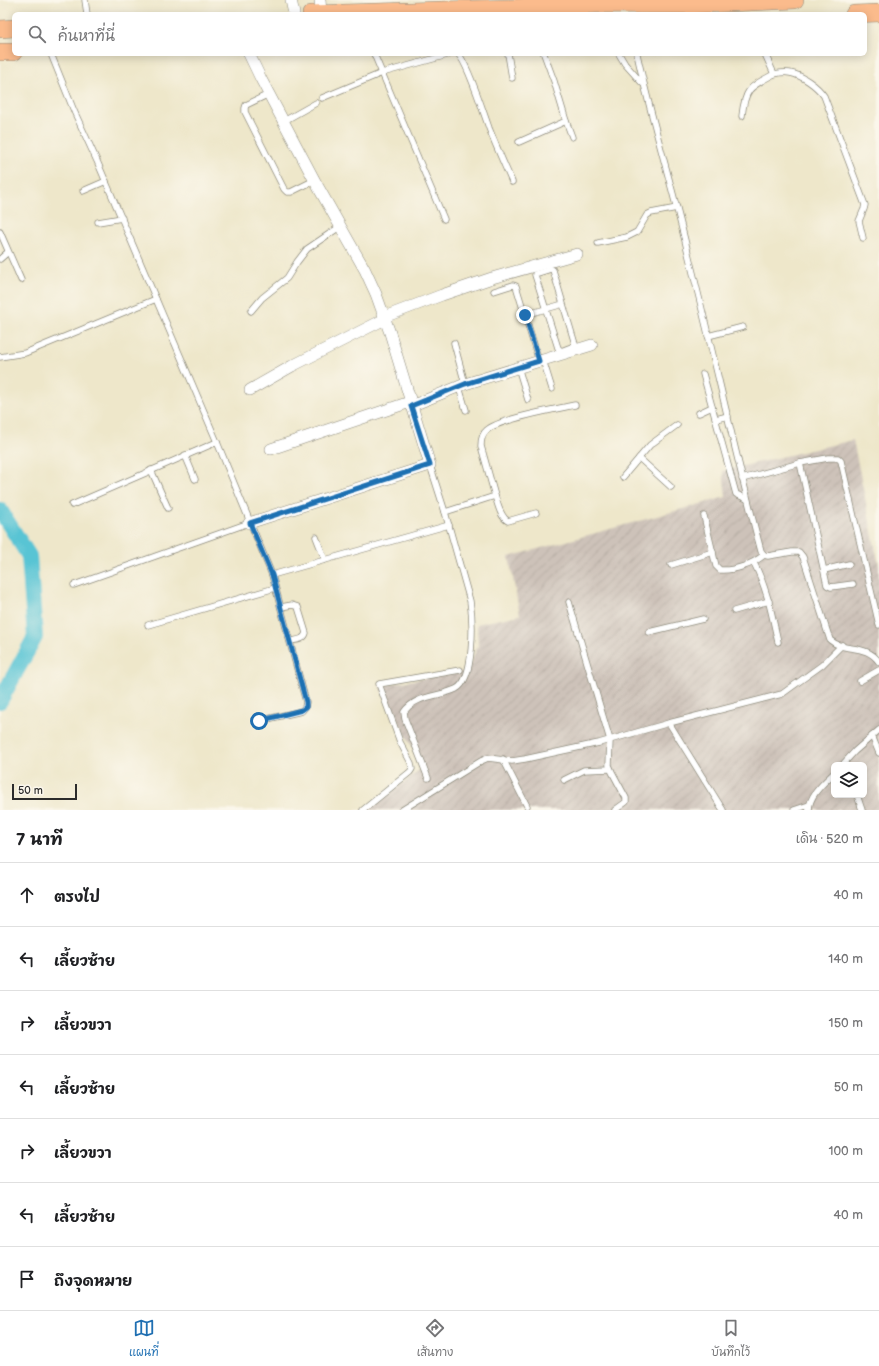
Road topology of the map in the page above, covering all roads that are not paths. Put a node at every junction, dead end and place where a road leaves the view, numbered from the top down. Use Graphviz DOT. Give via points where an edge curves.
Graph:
graph roads {
  1 [pos="85,0"];
  2 [pos="291,0"];
  3 [pos="320,0"];
  4 [pos="795,0"];
  5 [pos="726,1"];
  6 [pos="754,1"];
  7 [pos="616,2"];
  8 [pos="682,3"];
  9 [pos="540,4"];
  10 [pos="376,6"];
  11 [pos="87,12"];
  12 [pos="294,12"];
  13 [pos="321,12"];
  14 [pos="335,12"];
  15 [pos="867,13"];
  16 [pos="879,13"];
  17 [pos="12,28"];
  18 [pos="0,29"];
  19 [pos="0,52"];
  20 [pos="12,52"];
  21 [pos="52,56"];
  22 [pos="250,56"];
  23 [pos="375,56"];
  24 [pos="444,56"];
  25 [pos="460,56"];
  26 [pos="508,56"];
  27 [pos="545,56"];
  28 [pos="620,56"];
  29 [pos="637,56"];
  30 [pos="766,56"];
  31 [pos="382,73"];
  32 [pos="774,74"];
  33 [pos="512,78"];
  34 [pos="644,85"];
  35 [pos="269,94"];
  36 [pos="322,98"];
  37 [pos="316,103"];
  38 [pos="742,116"];
  39 [pos="284,121"];
  40 [pos="566,121"];
  41 [pos="572,137"];
  42 [pos="518,142"];
  43 [pos="315,180"];
  44 [pos="106,181"];
  45 [pos="512,182"];
  46 [pos="83,191"];
  47 [pos="677,208"];
  48 [pos="122,218"];
  49 [pos="444,219"];
  50 [pos="98,222"];
  51 [pos="341,226"];
  52 [pos="0,232"];
  53 [pos="863,238"];
  54 [pos="598,243"];
  55 [pos="8,252"];
  56 [pos="577,254"];
  57 [pos="0,259"];
  58 [pos="21,280"];
  59 [pos="494,291"];
  60 [pos="156,299"];
  61 [pos="564,304"];
  62 [pos="545,309"];
  63 [pos="252,311"];
  64 [pos="525,315"];
  65 [pos="385,318"];
  66 [pos="743,328"];
  67 [pos="708,336"];
  68 [pos="454,343"];
  69 [pos="592,344"];
  70 [pos="0,357"];
  71 [pos="541,360"];
  72 [pos="518,368"];
  73 [pos="703,374"];
  74 [pos="462,385"];
  75 [pos="552,389"];
  76 [pos="250,390"];
  77 [pos="528,400"];
  78 [pos="411,404"];
  79 [pos="575,405"];
  80 [pos="712,407"];
  81 [pos="466,410"];
  82 [pos="699,413"];
  83 [pos="728,416"];
  84 [pos="716,419"];
  85 [pos="677,425"];
  86 [pos="217,442"];
  87 [pos="271,448"];
  88 [pos="186,455"];
  89 [pos="639,458"];
  90 [pos="800,463"];
  91 [pos="430,465"];
  92 [pos="151,470"];
  93 [pos="623,477"];
  94 [pos="195,479"];
  95 [pos="742,479"];
  96 [pos="671,487"];
  97 [pos="495,496"];
  98 [pos="747,499"];
  99 [pos="72,505"];
  100 [pos="168,508"];
  101 [pos="445,512"];
  102 [pos="536,513"];
  103 [pos="704,516"];
  104 [pos="250,523"];
  105 [pos="449,525"];
  106 [pos="316,538"];
  107 [pos="713,552"];
  108 [pos="764,555"];
  109 [pos="325,560"];
  110 [pos="754,563"];
  111 [pos="849,564"];
  112 [pos="671,565"];
  113 [pos="824,570"];
  114 [pos="272,575"];
  115 [pos="853,584"];
  116 [pos="74,585"];
  117 [pos="275,588"];
  118 [pos="769,601"];
  119 [pos="569,602"];
  120 [pos="281,607"];
  121 [pos="734,611"];
  122 [pos="703,619"];
  123 [pos="148,625"];
  124 [pos="879,625"];
  125 [pos="650,632"];
  126 [pos="291,641"];
  127 [pos="778,642"];
  128 [pos="842,645"];
  129 [pos="879,652"];
  130 [pos="878,661"];
  131 [pos="460,670"];
  132 [pos="879,670"];
  133 [pos="860,681"];
  134 [pos="259,721"];
  135 [pos="669,723"];
  136 [pos="879,730"];
  137 [pos="872,736"];
  138 [pos="610,740"];
  139 [pos="879,753"];
  140 [pos="503,759"];
  141 [pos="846,762"];
  142 [pos="610,769"];
  143 [pos="831,776"];
  144 [pos="428,778"];
  145 [pos="564,780"];
  146 [pos="858,798"];
  147 [pos="527,806"];
  148 [pos="809,807"];
  149 [pos="363,810"];
  150 [pos="402,810"];
  151 [pos="615,810"];
  152 [pos="723,810"];
  153 [pos="794,810"];
  154 [pos="862,810"];
  1 -- 11 [label="lane"];
  2 -- 12 [label="street"];
  3 -- 13 [label="street"];
  4 -- 6 [label="main road"];
  5 -- 6 [label="main road"];
  5 -- 8 [label="main road"];
  7 -- 8 [label="main road"];
  7 -- 9 [label="main road"];
  9 -- 10 [label="main road" via="419,8"];
  10 -- 14 [label="main road"];
  15 -- 16 [label="main road"];
  17 -- 18 [label="main road"];
  19 -- 20 [label="main road"];
  21 -- 44 [label="lane"];
  22 -- 35 [label="street"];
  23 -- 31 [label="lane"];
  24 -- 31 [label="lane"];
  25 -- 45 [label="lane"];
  26 -- 33 [label="lane"];
  27 -- 40 [label="lane"];
  28 -- 34 [label="lane"];
  29 -- 34 [label="lane"];
  30 -- 32 [label="lane"];
  31 -- 36 [label="lane"];
  31 -- 49 [label="lane"];
  32 -- 38 [label="lane" via="748,90 744,98"];
  32 -- 53 [label="lane" via="795,74 816,86 824,96 865,205 859,221"];
  34 -- 47 [label="lane"];
  35 -- 39 [label="street"];
  35 -- 43 [label="lane" via="244,108 284,189 291,192"];
  37 -- 39 [label="lane"];
  39 -- 43 [label="street"];
  40 -- 41 [label="lane"];
  40 -- 42 [label="lane"];
  43 -- 51 [label="street"];
  44 -- 46 [label="lane"];
  44 -- 48 [label="lane"];
  47 -- 54 [label="lane" via="647,215 637,232 627,237"];
  47 -- 67 [label="lane"];
  48 -- 50 [label="lane"];
  48 -- 60 [label="lane"];
  51 -- 63 [label="lane" via="307,249 287,278 262,298"];
  51 -- 65 [label="street" via="366,270"];
  52 -- 55 [label="lane"];
  55 -- 57 [label="lane"];
  55 -- 58 [label="lane"];
  56 -- 65 [label="street" via="450,292"];
  59 -- 64 [label="lane" via="516,286"];
  60 -- 70 [label="lane" via="25,353"];
  60 -- 86 [label="lane"];
  61 -- 62 [label="lane"];
  61 -- 62 [label="lane" via="551,269 535,274"];
  61 -- 62 [label="lane" via="575,344 561,351"];
  62 -- 64 [label="lane"];
  64 -- 71 [label="lane"];
  65 -- 76 [label="street"];
  65 -- 78 [label="street"];
  66 -- 67 [label="lane"];
  67 -- 83 [label="lane"];
  68 -- 74 [label="lane"];
  69 -- 71 [label="street"];
  71 -- 72 [label="street"];
  71 -- 75 [label="lane"];
  72 -- 74 [label="street"];
  72 -- 77 [label="lane"];
  73 -- 80 [label="lane"];
  74 -- 78 [label="street"];
  74 -- 81 [label="lane"];
  78 -- 87 [label="street"];
  78 -- 91 [label="street"];
  79 -- 97 [label="lane" via="501,422 486,430 481,439 481,446"];
  80 -- 82 [label="lane"];
  80 -- 84 [label="lane"];
  83 -- 84 [label="lane"];
  83 -- 95 [label="lane"];
  84 -- 98 [label="lane" via="736,494"];
  85 -- 89 [label="lane" via="650,445"];
  86 -- 88 [label="lane"];
  86 -- 104 [label="lane"];
  88 -- 92 [label="lane"];
  88 -- 94 [label="lane"];
  89 -- 93 [label="lane"];
  89 -- 96 [label="lane"];
  90 -- 95 [label="lane"];
  90 -- 113 [label="lane"];
  90 -- 124 [label="lane" via="834,457 841,461"];
  91 -- 101 [label="lane"];
  91 -- 104 [label="street"];
  92 -- 99 [label="lane"];
  92 -- 100 [label="lane"];
  95 -- 98 [label="lane"];
  97 -- 101 [label="lane"];
  97 -- 102 [label="lane" via="502,516 508,521"];
  98 -- 108 [label="lane"];
  101 -- 105 [label="lane"];
  103 -- 107 [label="lane"];
  104 -- 114 [label="lane"];
  104 -- 116 [label="lane"];
  105 -- 109 [label="lane"];
  105 -- 144 [label="lane" via="473,616 469,667 464,681 456,689 414,702 404,712"];
  106 -- 109 [label="lane"];
  107 -- 110 [label="lane" via="716,566 720,570 726,571"];
  107 -- 112 [label="lane"];
  108 -- 110 [label="lane"];
  108 -- 128 [label="lane" via="799,552 803,557 829,637 833,642"];
  109 -- 114 [label="lane"];
  110 -- 118 [label="lane"];
  111 -- 113 [label="lane"];
  113 -- 115 [label="lane" via="829,586"];
  114 -- 117 [label="lane"];
  117 -- 120 [label="lane"];
  117 -- 123 [label="lane"];
  118 -- 121 [label="lane"];
  118 -- 127 [label="lane"];
  119 -- 138 [label="lane"];
  120 -- 126 [label="lane"];
  120 -- 126 [label="lane" via="292,605 298,608 306,633 305,637"];
  122 -- 125 [label="lane"];
  126 -- 134 [label="lane" via="306,707"];
  128 -- 130 [label="lane" via="867,652"];
  128 -- 135 [label="lane" via="822,665 782,694"];
  129 -- 130 [label="lane"];
  131 -- 149 [label="lane" via="379,684 412,769"];
  132 -- 133 [label="lane"];
  135 -- 138 [label="lane"];
  135 -- 152 [label="lane"];
  136 -- 137 [label="lane"];
  137 -- 139 [label="lane"];
  137 -- 141 [label="lane"];
  138 -- 140 [label="lane" via="525,759"];
  138 -- 142 [label="lane"];
  140 -- 147 [label="lane"];
  140 -- 150 [label="lane" via="488,758 480,761"];
  142 -- 145 [label="lane" via="584,770"];
  142 -- 151 [label="lane" via="626,798 626,802"];
  143 -- 148 [label="lane" via="819,789"];
  146 -- 154 [label="lane"];
  148 -- 153 [label="lane"];
}
